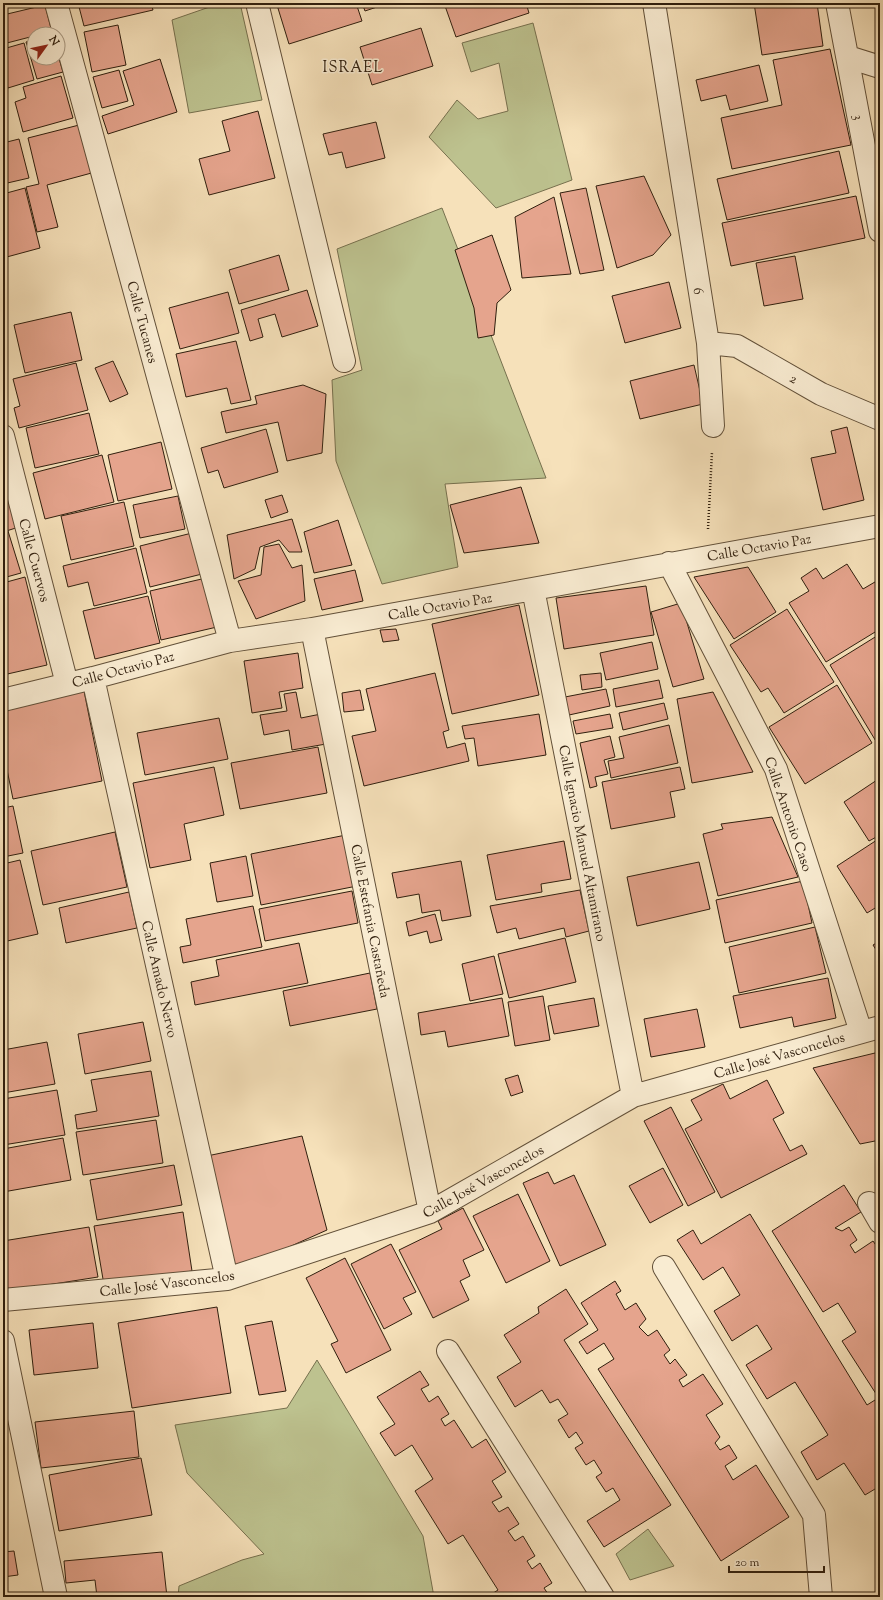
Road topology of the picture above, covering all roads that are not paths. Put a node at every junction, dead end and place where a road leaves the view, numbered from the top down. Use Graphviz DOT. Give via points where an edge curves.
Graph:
graph roads {
  1 [pos="56,3"];
  2 [pos="257,3"];
  3 [pos="654,3"];
  4 [pos="837,3"];
  5 [pos="848,57"];
  6 [pos="880,67"];
  7 [pos="880,231"];
  8 [pos="708,343"];
  9 [pos="344,360"];
  10 [pos="880,419"];
  11 [pos="713,426"];
  12 [pos="3,436"];
  13 [pos="878,531"];
  14 [pos="669,563"];
  15 [pos="533,589"];
  16 [pos="312,629"];
  17 [pos="230,641"];
  18 [pos="93,678"];
  19 [pos="67,684"];
  20 [pos="3,700"];
  21 [pos="871,1030"];
  22 [pos="633,1096"];
  23 [pos="869,1203"];
  24 [pos="430,1212"];
  25 [pos="880,1222"];
  26 [pos="664,1267"];
  27 [pos="227,1279"];
  28 [pos="3,1300"];
  29 [pos="3,1341"];
  30 [pos="448,1351"];
  31 [pos="56,1597"];
  32 [pos="603,1597"];
  33 [pos="821,1597"];
  1 -- 17 [label="street, Calle Tucanes"];
  2 -- 9 [label="street"];
  3 -- 8 [label="street, 6"];
  4 -- 5 [label="street, 3"];
  5 -- 6 [label="street"];
  5 -- 7 [label="street, 3"];
  8 -- 10 [label="street, 2" via="737,346 821,394"];
  8 -- 11 [label="street, 6"];
  12 -- 19 [label="street, Calle Cuervos"];
  13 -- 14 [label="street, Calle Octavio Paz"];
  14 -- 15 [label="street, Calle Octavio Paz"];
  14 -- 21 [label="street, Calle Antonio Caso" via="776,769"];
  15 -- 16 [label="street, Calle Octavio Paz"];
  15 -- 22 [label="street, Calle Ignacio Manuel Altamirano"];
  16 -- 17 [label="street, Calle Octavio Paz"];
  16 -- 24 [label="street, Calle Estefania Castañeda"];
  17 -- 18 [label="street, Calle Octavio Paz"];
  18 -- 19 [label="street, Calle Octavio Paz"];
  18 -- 27 [label="street, Calle Amado Nervo"];
  19 -- 20 [label="street, Calle Octavio Paz"];
  21 -- 22 [label="street, Calle José Vasconcelos"];
  22 -- 24 [label="street, Calle José Vasconcelos"];
  23 -- 25 [label="street"];
  24 -- 27 [label="street, Calle José Vasconcelos"];
  26 -- 33 [label="street" via="814,1516"];
  27 -- 28 [label="street, Calle José Vasconcelos"];
  29 -- 31 [label="street"];
  30 -- 32 [label="street"];
}
